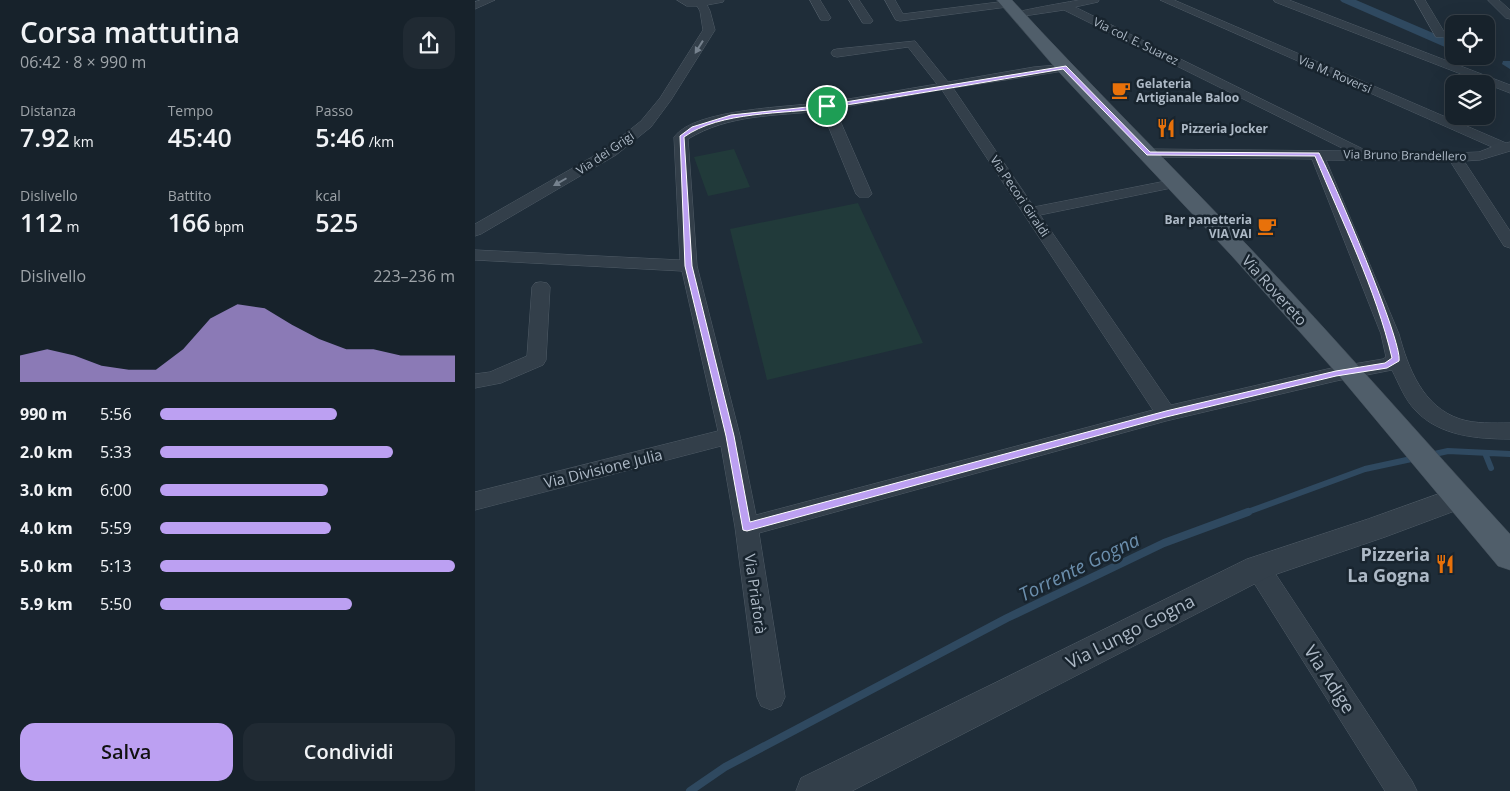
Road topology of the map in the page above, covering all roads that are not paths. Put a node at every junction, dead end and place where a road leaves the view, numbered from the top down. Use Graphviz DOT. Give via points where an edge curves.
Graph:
graph roads {
  1 [pos="490,0"];
  2 [pos="682,0"];
  3 [pos="719,0"];
  4 [pos="815,0"];
  5 [pos="854,0"];
  6 [pos="890,0"];
  7 [pos="959,0"];
  8 [pos="1094,0"];
  9 [pos="1165,0"];
  10 [pos="1279,0"];
  11 [pos="1421,0"];
  12 [pos="1493,0"];
  13 [pos="699,1"];
  14 [pos="475,6"];
  15 [pos="1009,6"];
  16 [pos="1066,7"];
  17 [pos="966,9"];
  18 [pos="1510,16"];
  19 [pos="825,18"];
  20 [pos="867,22"];
  21 [pos="1441,35"];
  22 [pos="837,53"];
  23 [pos="1064,67"];
  24 [pos="945,86"];
  25 [pos="1510,89"];
  26 [pos="827,106"];
  27 [pos="1508,147"];
  28 [pos="1149,153"];
  29 [pos="1317,154"];
  30 [pos="1367,155"];
  31 [pos="1454,157"];
  32 [pos="1176,183"];
  33 [pos="864,194"];
  34 [pos="1032,212"];
  35 [pos="475,231"];
  36 [pos="1510,243"];
  37 [pos="475,255"];
  38 [pos="689,266"];
  39 [pos="541,287"];
  40 [pos="1396,359"];
  41 [pos="1350,372"];
  42 [pos="475,381"];
  43 [pos="1166,414"];
  44 [pos="1510,431"];
  45 [pos="730,436"];
  46 [pos="1458,498"];
  47 [pos="475,501"];
  48 [pos="747,527"];
  49 [pos="1510,556"];
  50 [pos="1258,568"];
  51 [pos="771,696"];
  52 [pos="1397,789"];
  53 [pos="814,791"];
  1 -- 14 [label="street"];
  2 -- 13 [label="street" via="691,4"];
  3 -- 13 [label="street"];
  4 -- 19 [label="street"];
  5 -- 20 [label="street"];
  6 -- 17 [label="street" via="900,18"];
  7 -- 17 [label="street"];
  8 -- 16 [label="street"];
  9 -- 27 [label="street, Via M. Roversi"];
  10 -- 25 [label="street"];
  11 -- 21 [label="street"];
  12 -- 18 [label="street"];
  13 -- 35 [label="street, Via dei Grigi, one-way" via="709,30 646,124 611,152"];
  15 -- 16 [label="street"];
  15 -- 17 [label="street"];
  15 -- 23 [label="main road, Via Rovereto"];
  16 -- 30 [label="street, Via col. E. Suarez"];
  22 -- 24 [label="street, Via Pecori Giraldi" via="911,43"];
  23 -- 24 [label="street"];
  23 -- 28 [label="main road, Via Rovereto"];
  24 -- 26 [label="street"];
  24 -- 34 [label="street, Via Pecori Giraldi"];
  26 -- 33 [label="street"];
  26 -- 38 [label="street, Via Priaforà" via="731,117 694,128 681,137"];
  27 -- 31 [label="street, Via Bruno Brandellero" via="1480,156"];
  28 -- 29 [label="street, Via Bruno Brandellero"];
  28 -- 32 [label="main road, Via Rovereto"];
  29 -- 30 [label="street, Via Bruno Brandellero"];
  29 -- 40 [label="street" via="1371,284"];
  30 -- 31 [label="street, Via Bruno Brandellero"];
  31 -- 36 [label="street"];
  32 -- 34 [label="street"];
  32 -- 41 [label="main road, Via Rovereto"];
  34 -- 43 [label="street, Via Pecori Giraldi"];
  37 -- 38 [label="street"];
  38 -- 45 [label="street, Via Priaforà"];
  39 -- 42 [label="street" via="536,360 494,378"];
  40 -- 41 [label="street" via="1387,365"];
  40 -- 44 [label="street" via="1423,406 1444,421 1469,431"];
  41 -- 43 [label="street"];
  41 -- 46 [label="main road, Via Rovereto"];
  43 -- 48 [label="street"];
  45 -- 47 [label="street, Via Divisione Julia"];
  45 -- 48 [label="street, Via Priaforà"];
  46 -- 49 [label="main road, Via Rovereto"];
  46 -- 50 [label="street, Via Lungo Gogna" via="1375,530"];
  48 -- 51 [label="street, Via Priaforà"];
  50 -- 52 [label="street, Via Adige"];
  50 -- 53 [label="street, Via Lungo Gogna"];
}
